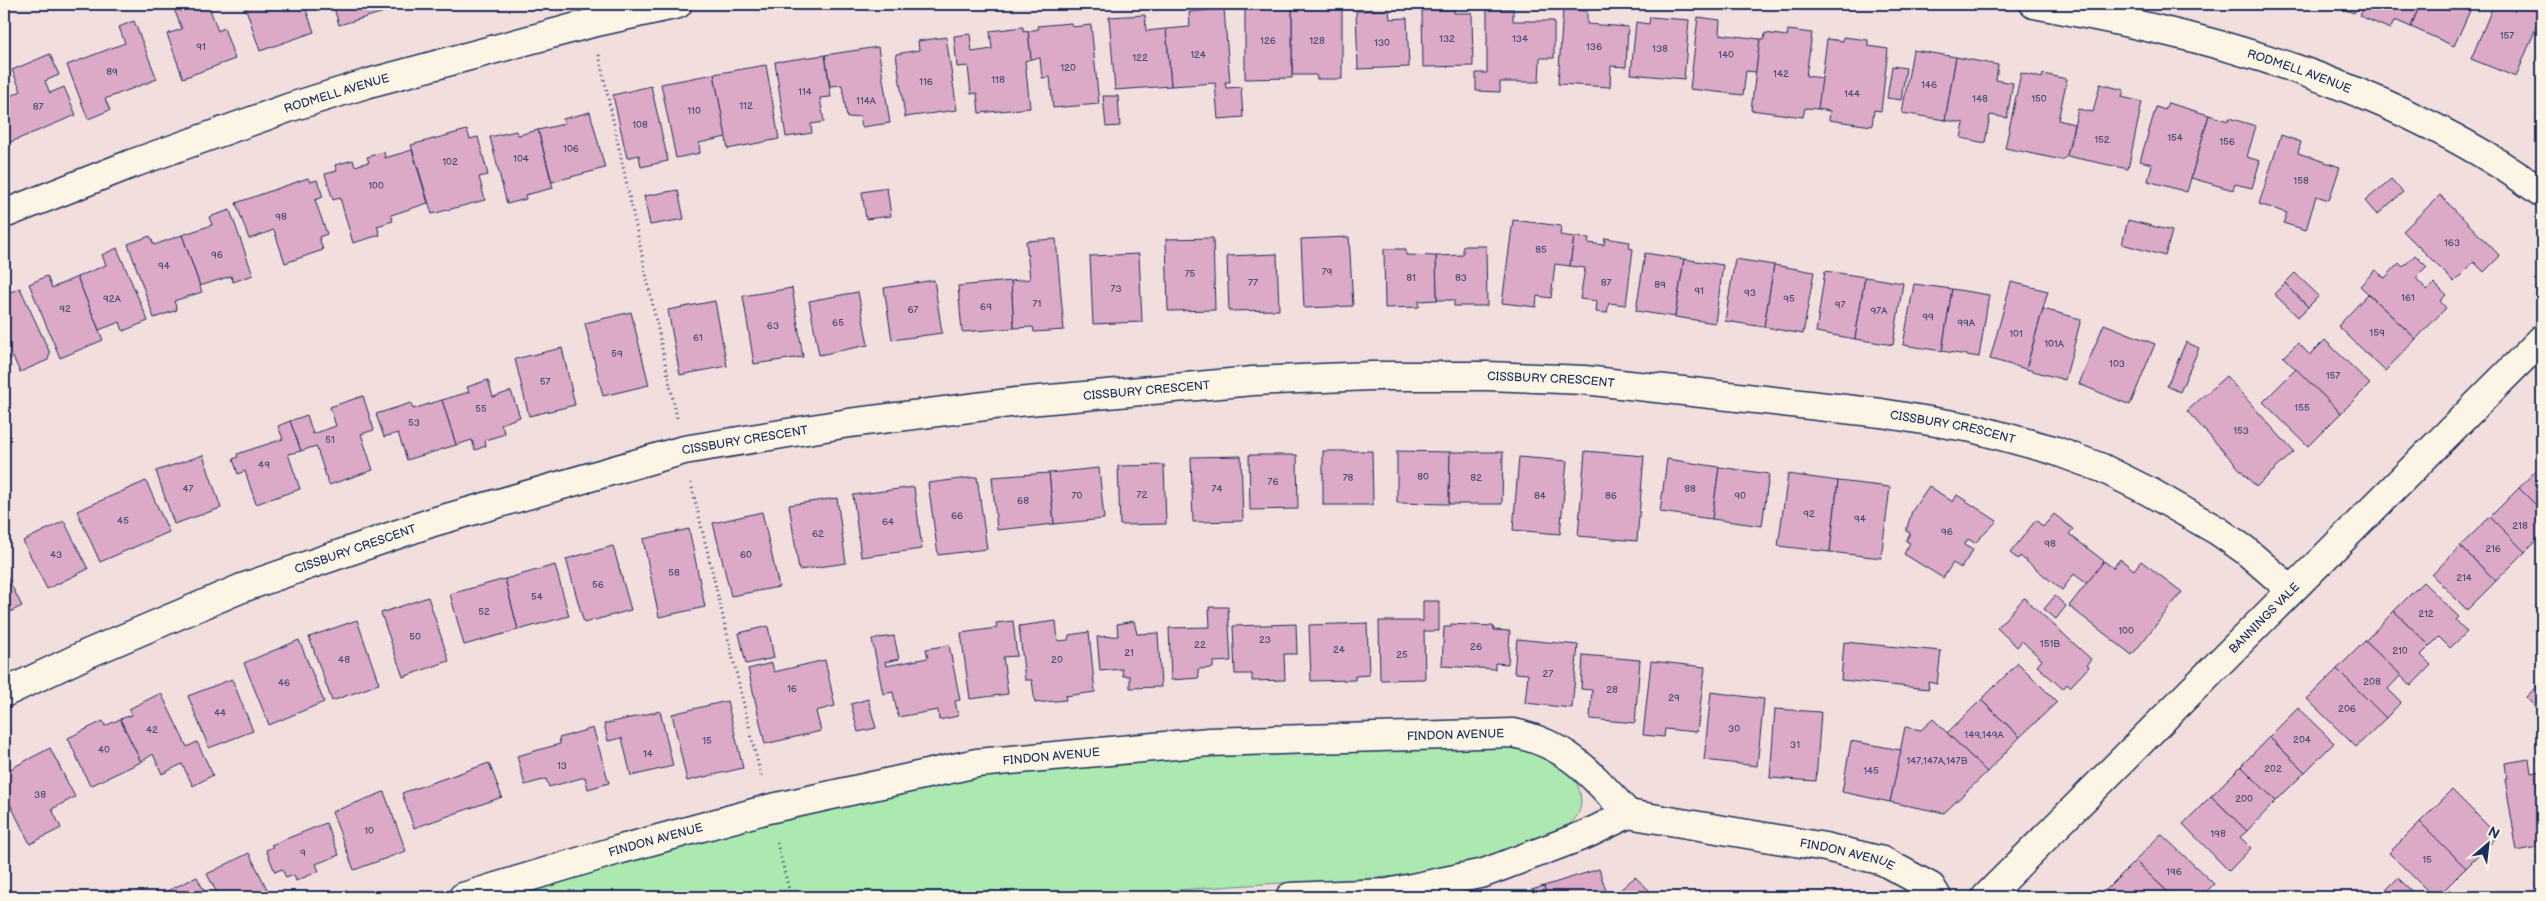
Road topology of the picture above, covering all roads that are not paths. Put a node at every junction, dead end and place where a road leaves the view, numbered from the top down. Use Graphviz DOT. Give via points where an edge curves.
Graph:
graph roads {
  1 [pos="678,4"];
  2 [pos="2034,4"];
  3 [pos="2542,193"];
  4 [pos="4,214"];
  5 [pos="2537,354"];
  6 [pos="2291,590"];
  7 [pos="4,693"];
  8 [pos="1628,814"];
  9 [pos="463,897"];
  10 [pos="1290,897"];
  11 [pos="1937,897"];
  12 [pos="1986,897"];
  1 -- 4 [label="street, RODMELL AVENUE" via="592,23 291,107"];
  2 -- 3 [label="street, RODMELL AVENUE" via="2161,30 2242,52 2322,79 2480,151"];
  5 -- 6 [label="street, BANNINGS VALE"];
  6 -- 7 [label="street, CISSBURY CRESCENT" via="2218,531 2150,492 2102,468 2054,450 1972,428 1881,412 1584,380 1380,376 1253,381 1017,402 684,450 434,522 242,588"];
  6 -- 12 [label="street, BANNINGS VALE"];
  8 -- 9 [label="street, FINDON AVENUE" via="1572,756 1535,737 1513,733 1209,742 977,763 768,810 618,850"];
  8 -- 10 [label="street" via="1587,834 1484,873 1388,893"];
  8 -- 11 [label="street, FINDON AVENUE" via="1825,847 1882,860 1931,887"];
}
